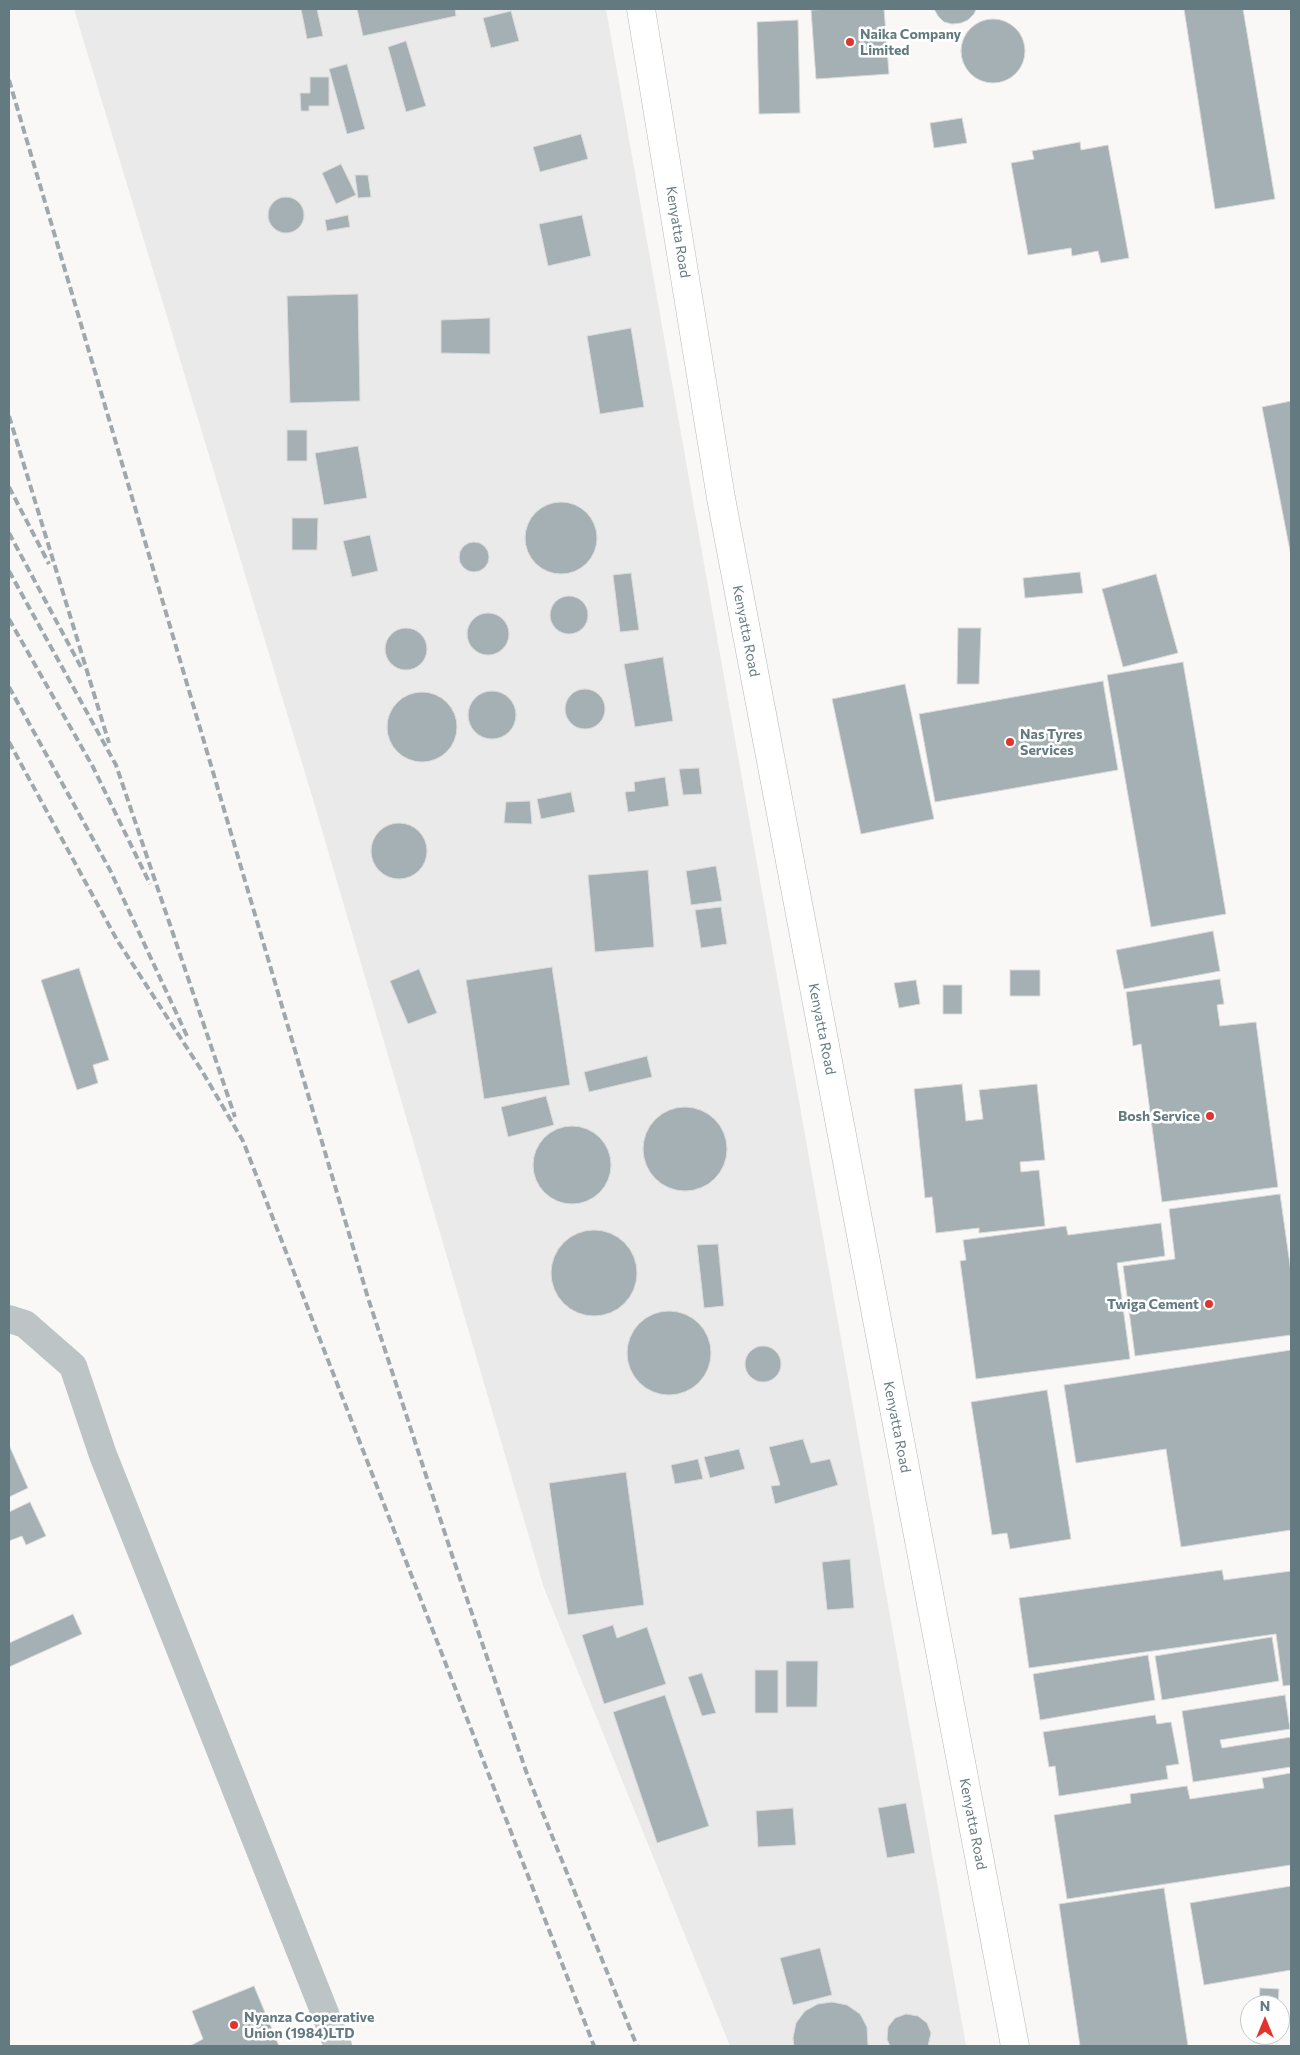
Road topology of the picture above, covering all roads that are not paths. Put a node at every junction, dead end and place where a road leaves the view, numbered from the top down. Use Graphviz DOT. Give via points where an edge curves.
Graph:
graph roads {
  1 [pos="642,9"];
  2 [pos="9,1319"];
  3 [pos="338,2046"];
  4 [pos="1015,2046"];
  1 -- 4 [label="highway, Kenyatta Road" via="721,498"];
  2 -- 3 [label="street" via="25,1324 73,1366 103,1455"];
}
